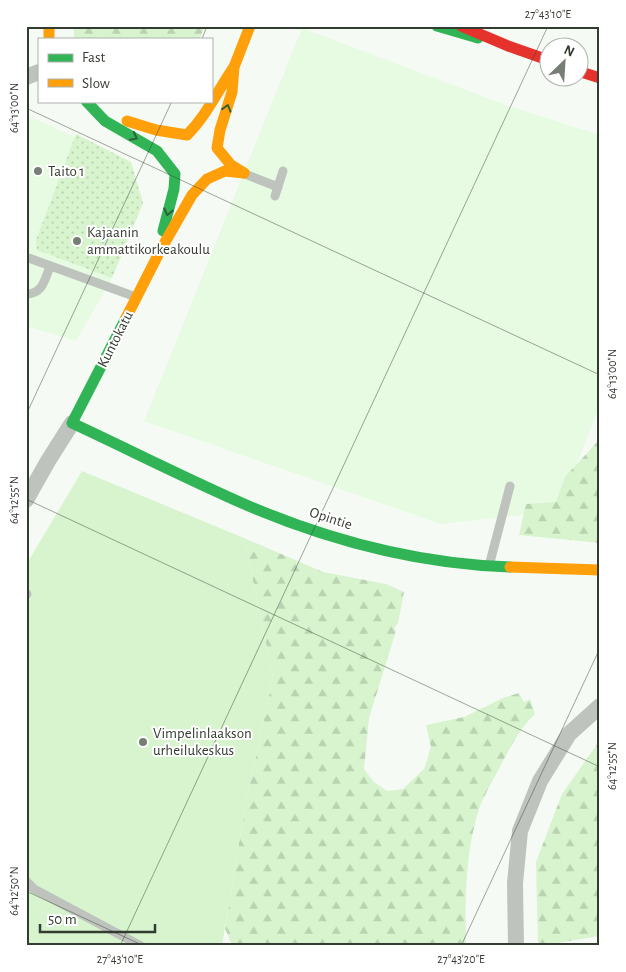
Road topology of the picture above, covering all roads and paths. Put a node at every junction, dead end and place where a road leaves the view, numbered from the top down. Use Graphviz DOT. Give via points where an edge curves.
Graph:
graph roads {
  1 [pos="250,26"];
  2 [pos="437,26"];
  3 [pos="461,26"];
  4 [pos="508,46"];
  5 [pos="538,56"];
  6 [pos="234,67"];
  7 [pos="38,72"];
  8 [pos="588,74"];
  9 [pos="26,77"];
  10 [pos="600,78"];
  11 [pos="212,101"];
  12 [pos="211,102"];
  13 [pos="90,105"];
  14 [pos="187,135"];
  15 [pos="217,148"];
  16 [pos="283,171"];
  17 [pos="244,173"];
  18 [pos="175,174"];
  19 [pos="207,180"];
  20 [pos="160,251"];
  21 [pos="26,257"];
  22 [pos="50,266"];
  23 [pos="26,294"];
  24 [pos="136,297"];
  25 [pos="72,423"];
  26 [pos="510,486"];
  27 [pos="26,500"];
  28 [pos="489,566"];
  29 [pos="600,570"];
  30 [pos="600,706"];
  31 [pos="26,881"];
  32 [pos="141,946"];
  33 [pos="516,946"];
  1 -- 6 [label="main road"];
  2 -- 4 [label="main road"];
  3 -- 4 [label="main road"];
  4 -- 5 [label="main road"];
  6 -- 11 [label="main road"];
  15 -- 6 [label="main road, one-way" via="232,92"];
  7 -- 9 [label="street"];
  8 -- 10 [label="main road"];
  12 -- 14 [label="main road" via="200,122"];
  13 -- 14 [label="main road" via="147,129"];
  13 -- 18 [label="main road, one-way" via="105,121 157,151"];
  14 -- 15 [label="main road" via="204,136"];
  14 -- 18 [label="main road" via="172,148 170,159"];
  15 -- 17 [label="main road" via="230,165"];
  15 -- 19 [label="main road" via="219,162"];
  16 -- 17 [label="lane" via="276,191"];
  17 -- 19 [label="main road" via="225,171"];
  18 -- 19 [label="main road" via="187,182"];
  18 -- 20 [label="main road, one-way"];
  19 -- 20 [label="main road, Kuntokatu" via="192,195"];
  20 -- 24 [label="main road, Kuntokatu"];
  21 -- 22 [label="lane"];
  22 -- 23 [label="lane" via="43,287"];
  22 -- 24 [label="lane"];
  24 -- 25 [label="main road, Kuntokatu"];
  25 -- 27 [label="street, Kuntokatu"];
  25 -- 28 [label="main road, Opintie" via="252,507 330,535 403,554"];
  26 -- 28 [label="lane"];
  28 -- 29 [label="main road, Opintie"];
  30 -- 33 [label="street" via="569,734 540,781 520,831 515,883"];
  31 -- 32 [label="lane" via="34,889"];
}
